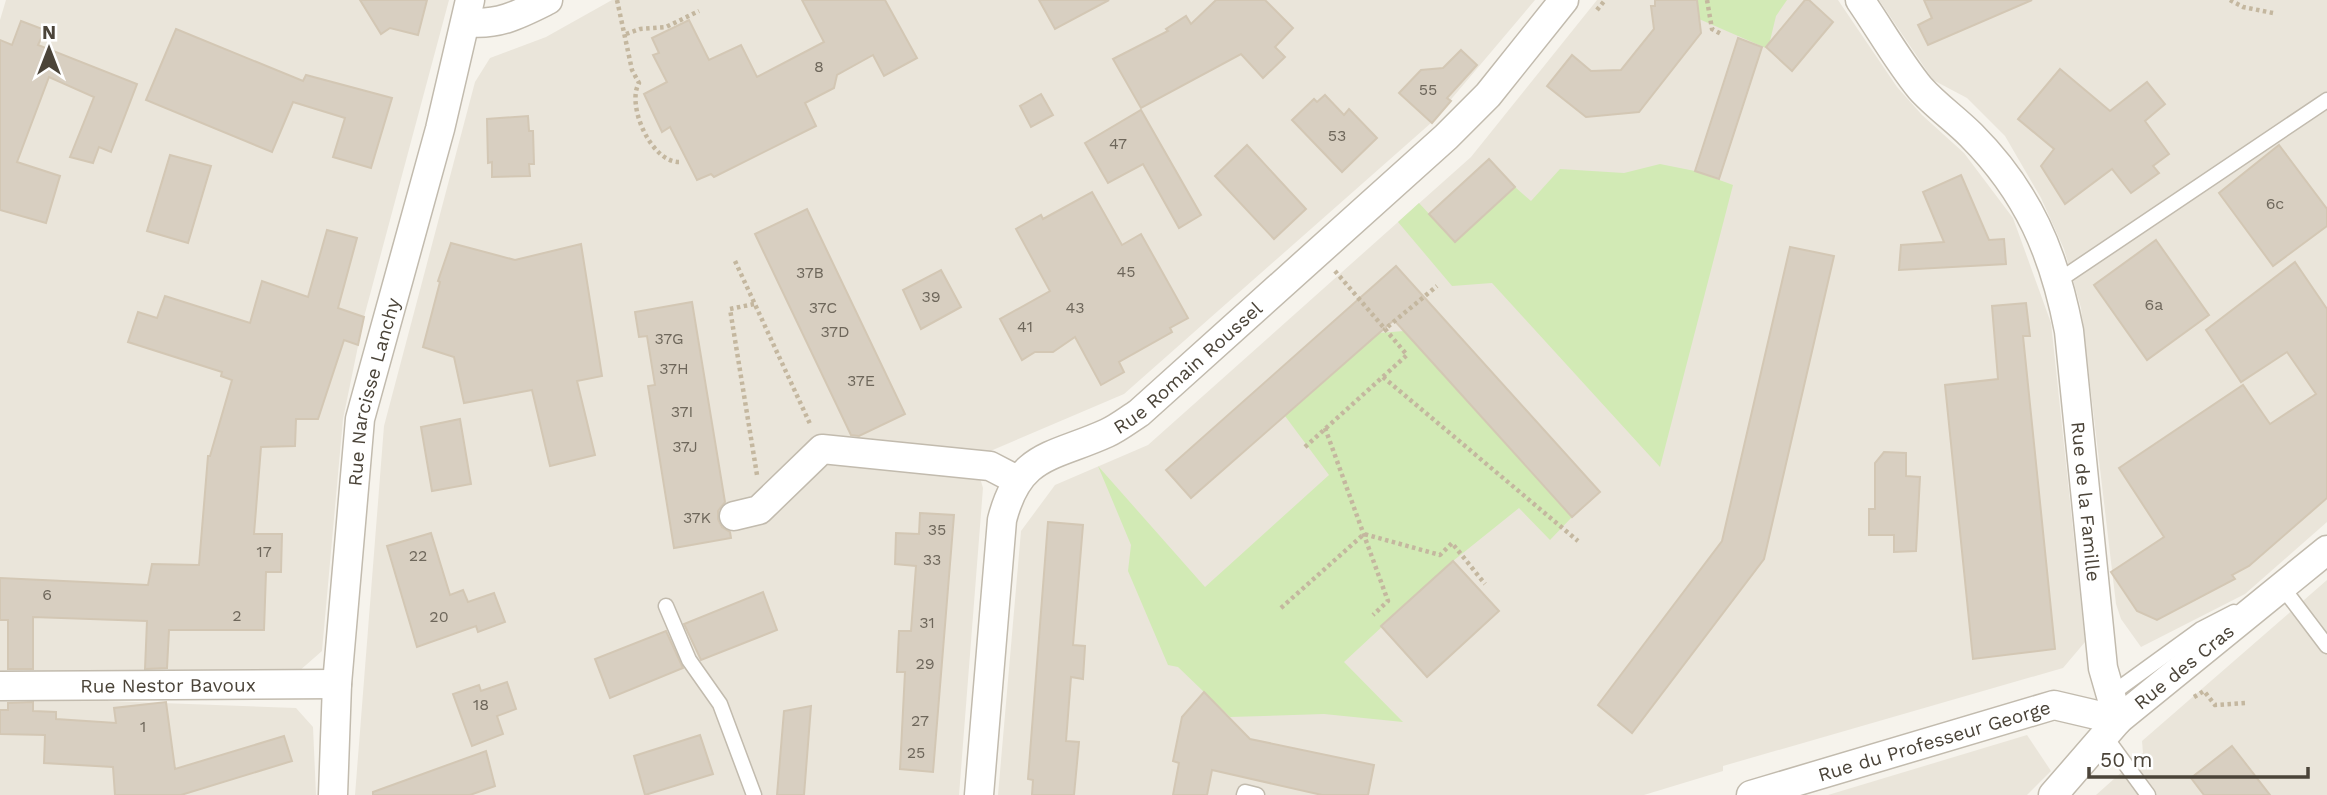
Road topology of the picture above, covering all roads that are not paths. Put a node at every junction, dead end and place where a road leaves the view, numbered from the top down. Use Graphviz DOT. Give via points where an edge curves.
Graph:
graph roads {
  1 [pos="548,0"];
  2 [pos="1564,0"];
  3 [pos="1860,0"];
  4 [pos="468,11"];
  5 [pos="2327,100"];
  6 [pos="2058,281"];
  7 [pos="1017,480"];
  8 [pos="734,516"];
  9 [pos="2327,550"];
  10 [pos="2283,588"];
  11 [pos="666,606"];
  12 [pos="2327,646"];
  13 [pos="337,684"];
  14 [pos="0,686"];
  15 [pos="2111,717"];
  16 [pos="333,795"];
  17 [pos="754,795"];
  18 [pos="979,795"];
  19 [pos="1244,795"];
  20 [pos="1257,795"];
  21 [pos="1751,795"];
  22 [pos="2053,795"];
  23 [pos="2148,795"];
  1 -- 4 [label="street" via="494,23"];
  2 -- 7 [label="street, Rue Romain Roussel" via="1488,95 1139,413 1109,432 1046,457"];
  3 -- 6 [label="street, Rue de la Famille" via="1921,88 2011,180 2033,216"];
  4 -- 13 [label="street, Rue Narcisse Lanchy" via="360,419"];
  5 -- 6 [label="lane"];
  6 -- 15 [label="street, Rue de la Famille" via="2069,331"];
  7 -- 8 [label="street" via="990,466 822,449 762,507"];
  7 -- 18 [label="street, Rue Romain Roussel" via="1002,520"];
  9 -- 10 [label="street, Rue des Cras"];
  10 -- 12 [label="lane"];
  10 -- 15 [label="street, Rue des Cras"];
  11 -- 17 [label="lane" via="689,660 720,704"];
  13 -- 14 [label="street, Rue Nestor Bavoux"];
  13 -- 16 [label="street, Rue Narcisse Lanchy"];
  15 -- 21 [label="street, Rue du Professeur George" via="2054,705"];
  15 -- 22 [label="street, Rue des Cras"];
  15 -- 23 [label="lane"];
  19 -- 20 [label="lane"];
}
